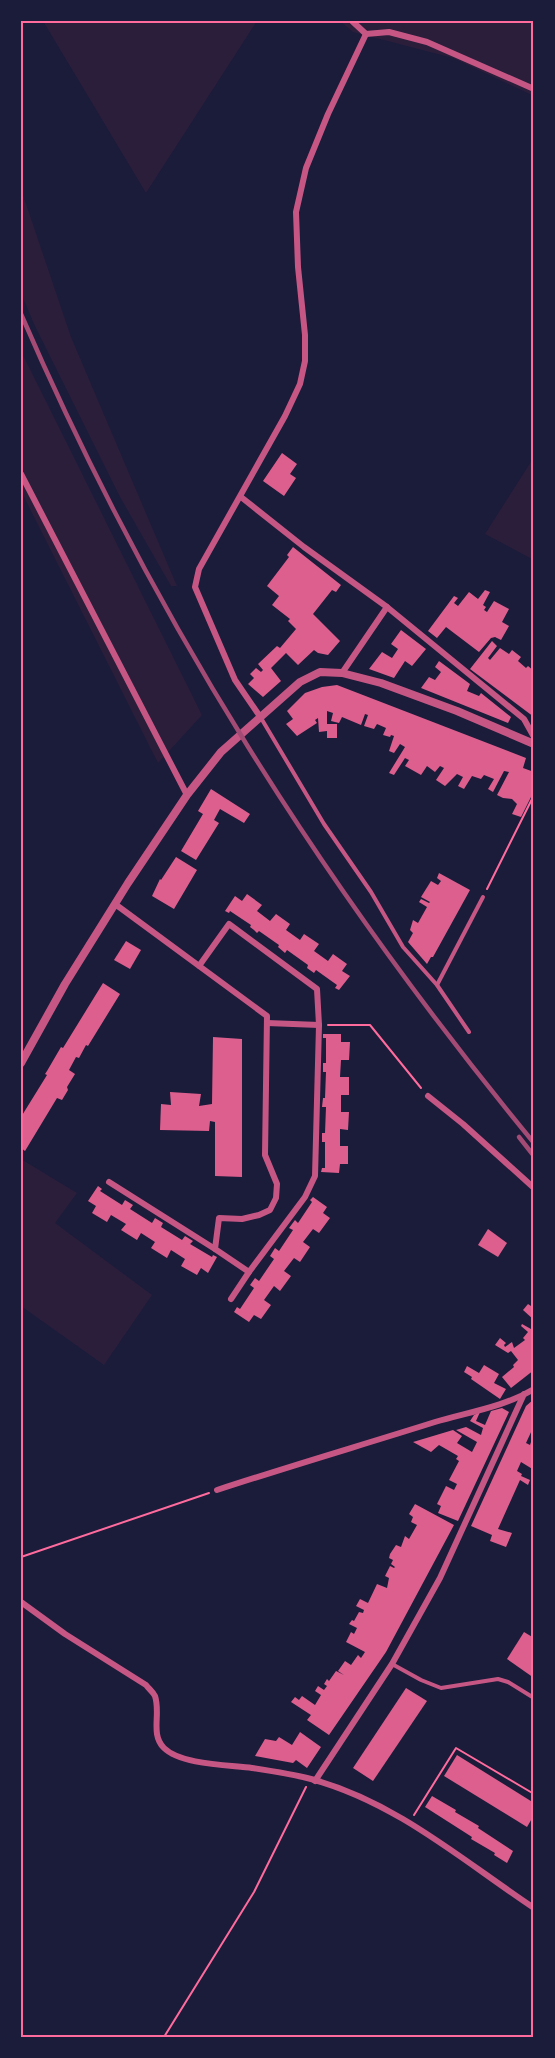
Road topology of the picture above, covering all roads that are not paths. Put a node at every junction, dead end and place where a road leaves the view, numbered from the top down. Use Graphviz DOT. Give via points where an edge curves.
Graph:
graph roads {
  1 [pos="352,21"];
  2 [pos="366,34"];
  3 [pos="534,89"];
  4 [pos="21,474"];
  5 [pos="241,497"];
  6 [pos="387,607"];
  7 [pos="342,672"];
  8 [pos="261,718"];
  9 [pos="534,736"];
  10 [pos="534,744"];
  11 [pos="187,795"];
  12 [pos="483,897"];
  13 [pos="115,904"];
  14 [pos="199,966"];
  15 [pos="437,986"];
  16 [pos="267,1023"];
  17 [pos="319,1025"];
  18 [pos="469,1032"];
  19 [pos="21,1063"];
  20 [pos="428,1096"];
  21 [pos="109,1182"];
  22 [pos="534,1188"];
  23 [pos="215,1249"];
  24 [pos="249,1272"];
  25 [pos="231,1299"];
  26 [pos="534,1389"];
  27 [pos="524,1394"];
  28 [pos="217,1490"];
  29 [pos="21,1602"];
  30 [pos="392,1664"];
  31 [pos="534,1698"];
  32 [pos="313,1780"];
  33 [pos="534,1908"];
  1 -- 2 [label="street"];
  2 -- 3 [label="street" via="389,32 428,42"];
  2 -- 5 [label="street" via="306,168 296,212 305,335 300,384"];
  4 -- 11 [label="street"];
  5 -- 6 [label="street"];
  5 -- 8 [label="street" via="199,569 195,588 235,680"];
  6 -- 7 [label="street"];
  6 -- 9 [label="street" via="524,719"];
  7 -- 8 [label="street" via="320,672 300,682"];
  7 -- 10 [label="street" via="381,682"];
  8 -- 11 [label="street" via="221,752"];
  8 -- 15 [label="lane" via="403,947"];
  11 -- 13 [label="street"];
  12 -- 15 [label="lane"];
  13 -- 14 [label="street"];
  13 -- 19 [label="street"];
  14 -- 16 [label="street" via="267,1016"];
  14 -- 17 [label="street" via="229,924 317,989"];
  15 -- 18 [label="lane"];
  16 -- 17 [label="street"];
  16 -- 23 [label="street" via="265,1155 276,1184 276,1198 270,1209 259,1215 242,1220 219,1218"];
  17 -- 24 [label="street" via="315,1176"];
  20 -- 22 [label="street"];
  21 -- 23 [label="street"];
  23 -- 24 [label="street"];
  24 -- 25 [label="street"];
  26 -- 27 [label="street"];
  27 -- 28 [label="street"];
  27 -- 30 [label="street" via="440,1578"];
  29 -- 32 [label="street" via="146,1686 155,1696 158,1739 165,1749 189,1760"];
  30 -- 31 [label="lane" via="441,1688 498,1679"];
  30 -- 32 [label="street"];
  32 -- 33 [label="street" via="372,1801 409,1822"];
}
